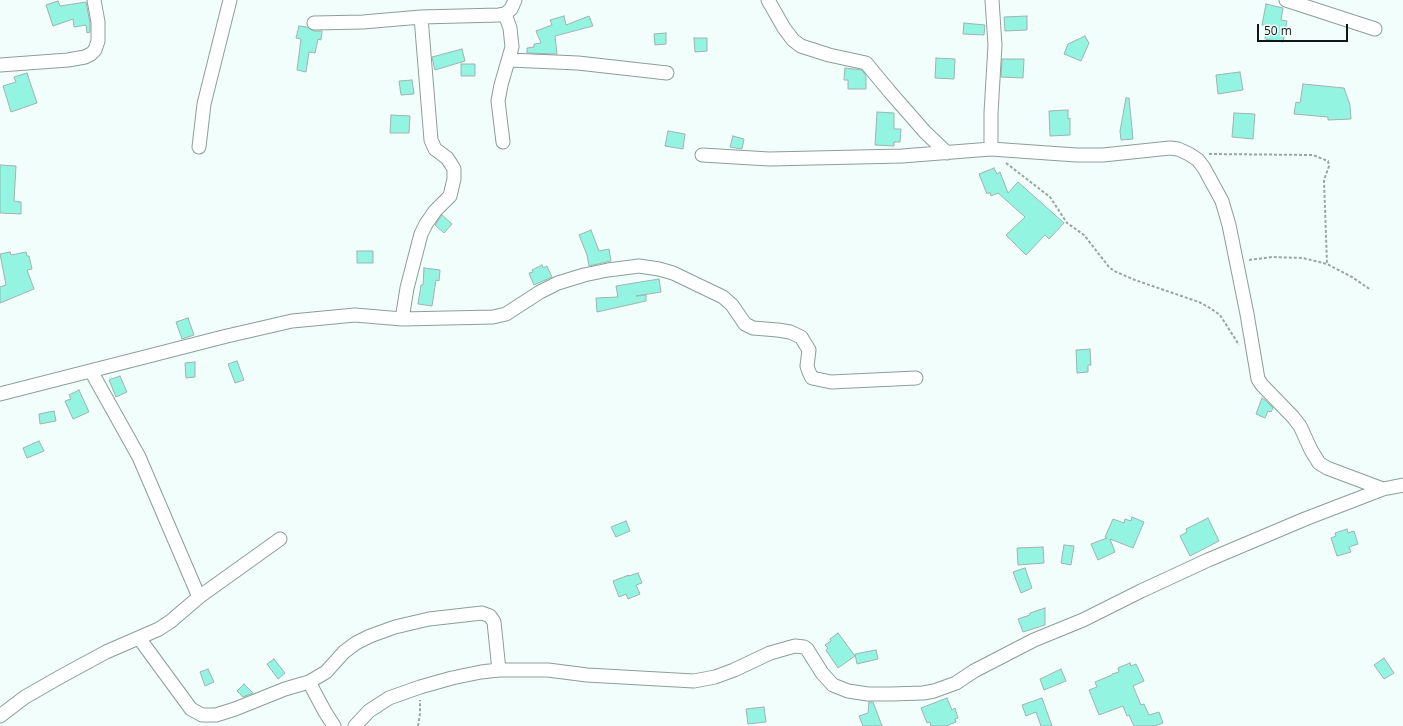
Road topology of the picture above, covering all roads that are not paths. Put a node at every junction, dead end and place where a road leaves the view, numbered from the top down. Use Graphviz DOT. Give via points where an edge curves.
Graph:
graph roads {
  1 [pos="94,0"];
  2 [pos="230,0"];
  3 [pos="515,0"];
  4 [pos="768,0"];
  5 [pos="992,0"];
  6 [pos="1286,0"];
  7 [pos="505,14"];
  8 [pos="421,17"];
  9 [pos="314,23"];
  10 [pos="1375,29"];
  11 [pos="509,60"];
  12 [pos="0,65"];
  13 [pos="667,73"];
  14 [pos="503,142"];
  15 [pos="199,146"];
  16 [pos="990,149"];
  17 [pos="947,153"];
  18 [pos="702,155"];
  19 [pos="402,319"];
  20 [pos="91,370"];
  21 [pos="916,378"];
  22 [pos="0,394"];
  23 [pos="1403,485"];
  24 [pos="1383,489"];
  25 [pos="280,539"];
  26 [pos="199,597"];
  27 [pos="139,638"];
  28 [pos="499,670"];
  29 [pos="309,682"];
  30 [pos="0,716"];
  31 [pos="334,726"];
  32 [pos="354,726"];
  1 -- 12 [label="street" via="98,41 91,54 68,60"];
  2 -- 15 [label="street" via="204,104"];
  3 -- 7 [label="street"];
  4 -- 17 [label="street" via="784,28 801,46 866,63 925,132"];
  5 -- 16 [label="street" via="995,45"];
  6 -- 10 [label="street"];
  7 -- 8 [label="street"];
  7 -- 11 [label="street" via="512,39"];
  8 -- 9 [label="street"];
  8 -- 19 [label="street" via="431,140 435,149 447,158 454,169 454,179 450,196 426,224 422,234 407,288"];
  11 -- 13 [label="street" via="578,63"];
  11 -- 14 [label="street" via="498,101"];
  16 -- 17 [label="street"];
  16 -- 24 [label="street" via="1076,155 1170,148 1178,149 1198,160 1222,201 1229,225 1258,379 1300,426 1319,463"];
  17 -- 18 [label="street" via="791,159"];
  19 -- 20 [label="street" via="354,316 292,321"];
  19 -- 21 [label="street" via="493,317 506,314 558,283 584,275 639,266 673,273 723,296 745,324 753,328 790,332 801,337 809,350 807,366 812,378 831,382"];
  20 -- 22 [label="street"];
  20 -- 26 [label="street" via="139,457"];
  23 -- 24 [label="street"];
  24 -- 28 [label="street" via="1208,560 1084,620 1034,640 956,683 934,691 868,694 848,691 833,685 822,673 810,651 795,646 770,653 715,677 694,681 587,675 548,670"];
  25 -- 26 [label="street"];
  26 -- 27 [label="street" via="171,621"];
  27 -- 29 [label="street" via="191,709 202,715 216,715"];
  27 -- 30 [label="street" via="106,652 60,677 25,697"];
  28 -- 29 [label="street" via="494,622 490,616 477,613 429,619 394,627 370,636 344,652 326,672"];
  28 -- 32 [label="street" via="452,678 389,698 369,711"];
  29 -- 31 [label="street"];
}
